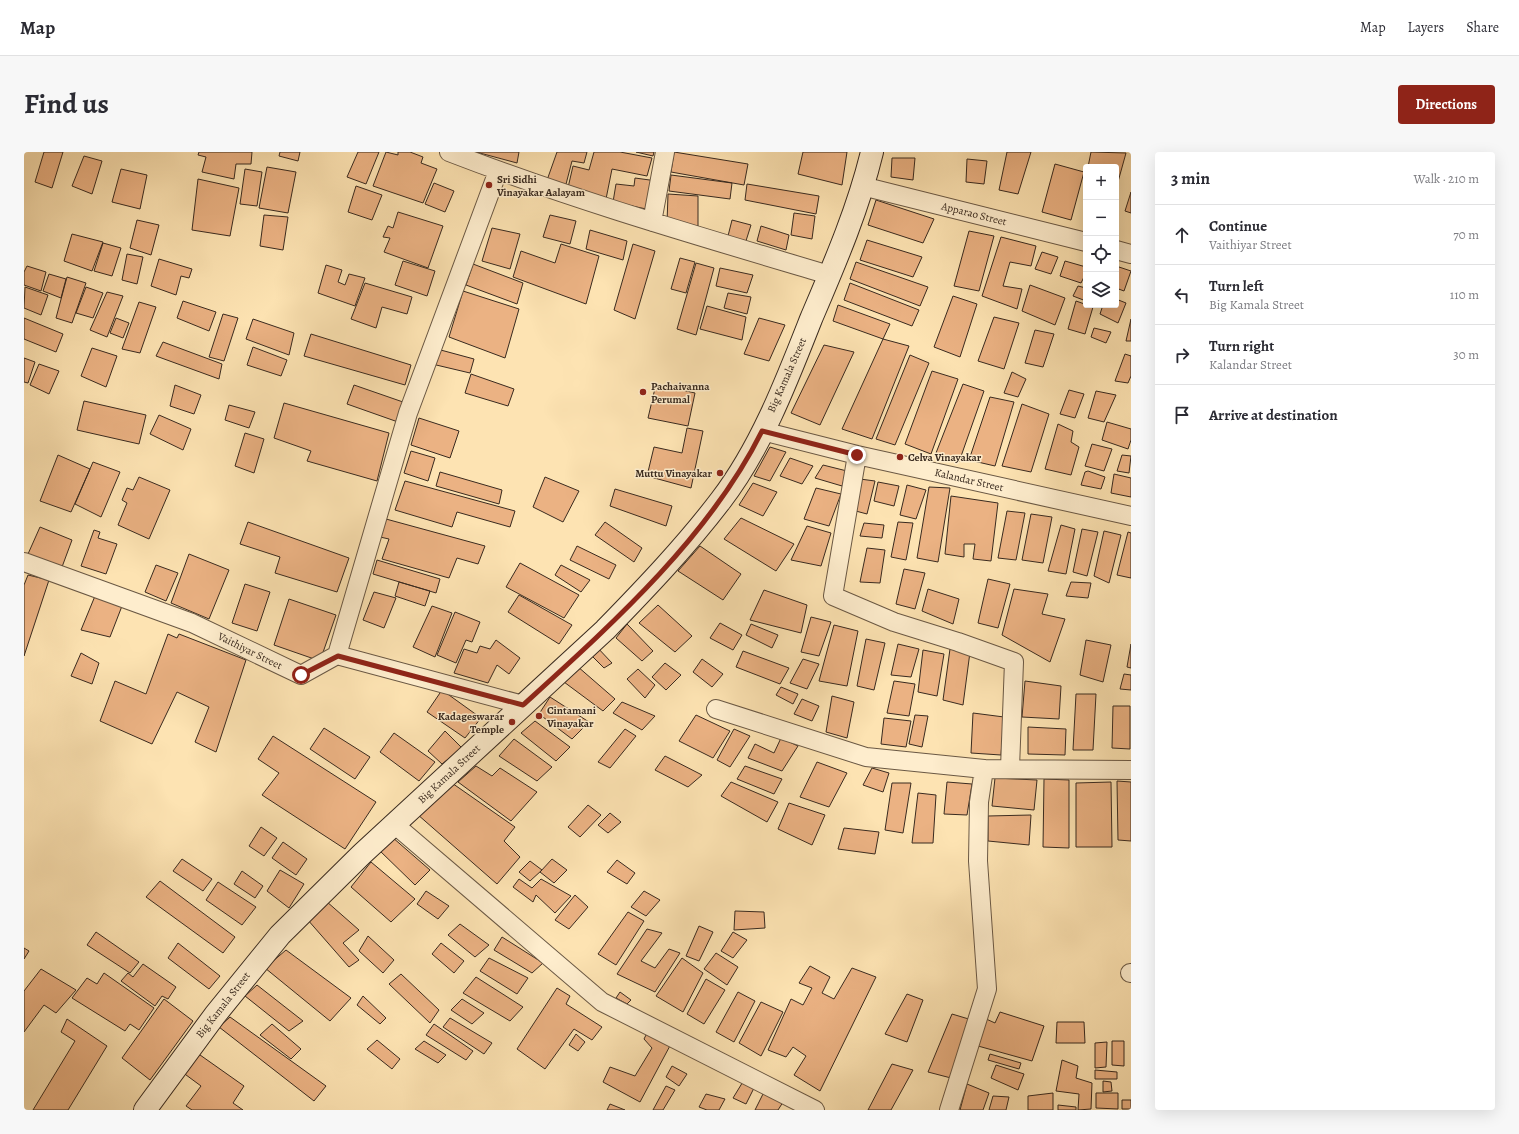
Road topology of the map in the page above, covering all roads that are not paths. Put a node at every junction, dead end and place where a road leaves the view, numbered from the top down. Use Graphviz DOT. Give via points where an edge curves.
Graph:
graph roads {
  1 [pos="448,152"];
  2 [pos="664,152"];
  3 [pos="872,152"];
  4 [pos="498,171"];
  5 [pos="862,186"];
  6 [pos="652,222"];
  7 [pos="1083,241"];
  8 [pos="1119,251"];
  9 [pos="1131,254"];
  10 [pos="829,276"];
  11 [pos="762,431"];
  12 [pos="857,455"];
  13 [pos="1131,516"];
  14 [pos="24,562"];
  15 [pos="338,656"];
  16 [pos="523,705"];
  17 [pos="716,709"];
  18 [pos="1010,768"];
  19 [pos="984,769"];
  20 [pos="1131,770"];
  21 [pos="394,824"];
  22 [pos="145,1110"];
  23 [pos="815,1110"];
  24 [pos="949,1110"];
  1 -- 4 [label="street"];
  2 -- 6 [label="street"];
  3 -- 5 [label="main road, Big Kamala Street"];
  4 -- 6 [label="street"];
  4 -- 15 [label="street" via="408,413"];
  5 -- 7 [label="street, Apparao Street"];
  5 -- 10 [label="main road, Big Kamala Street" via="847,233"];
  6 -- 10 [label="street"];
  8 -- 9 [label="street"];
  10 -- 11 [label="main road, Big Kamala Street" via="786,382"];
  11 -- 12 [label="street, Kalandar Street"];
  11 -- 16 [label="main road, Big Kamala Street" via="722,499 687,541 605,630"];
  12 -- 13 [label="street, Kalandar Street"];
  12 -- 18 [label="street" via="833,596 894,622 1014,662"];
  14 -- 15 [label="street, Vaithiyar Street" via="192,623 301,675"];
  15 -- 16 [label="street"];
  16 -- 21 [label="main road, Big Kamala Street"];
  17 -- 19 [label="street" via="866,757"];
  18 -- 19 [label="street"];
  18 -- 20 [label="street"];
  19 -- 24 [label="street" via="979,802 978,861 987,989"];
  21 -- 22 [label="main road, Big Kamala Street" via="280,935 215,1015"];
  21 -- 23 [label="street" via="602,1002"];
}
